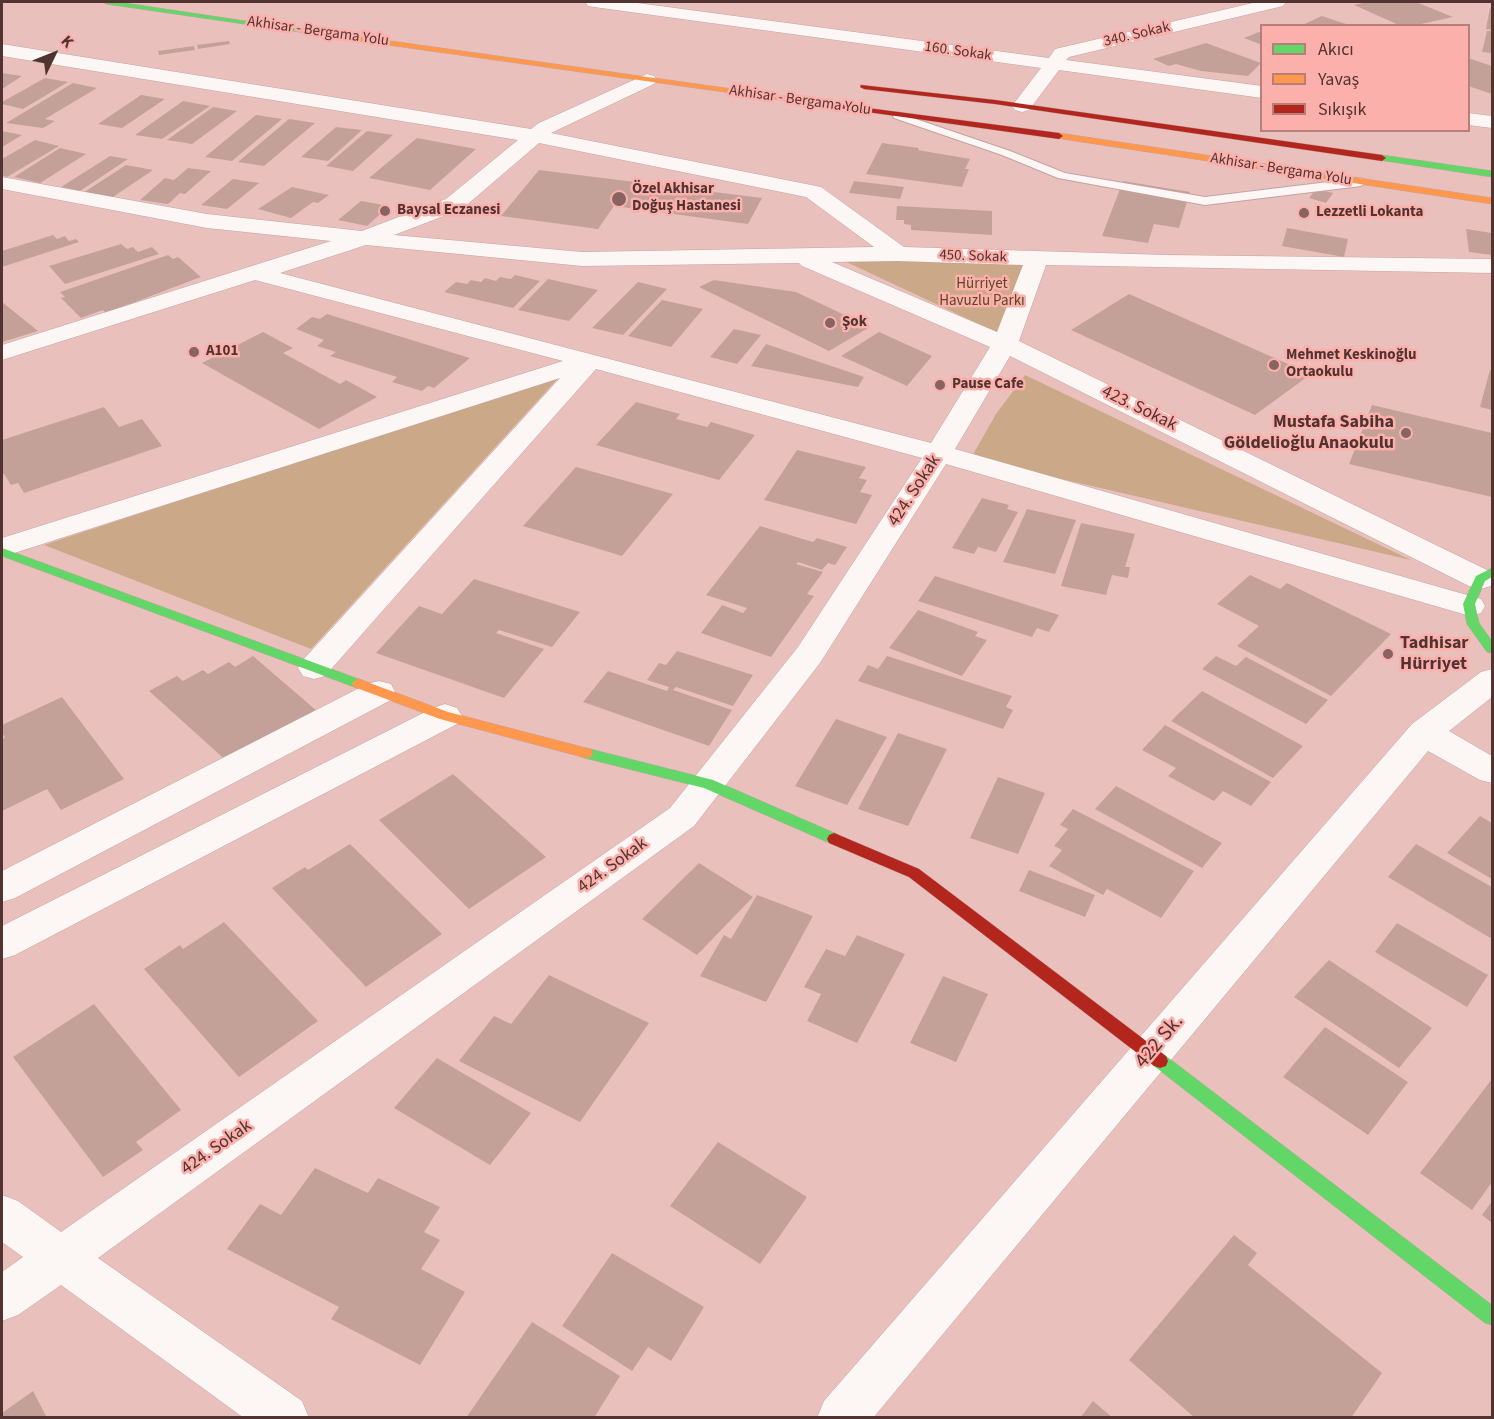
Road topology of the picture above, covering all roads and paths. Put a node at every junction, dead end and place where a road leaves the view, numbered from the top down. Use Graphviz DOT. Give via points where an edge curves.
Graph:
graph roads {
  1 [pos="106,2"];
  2 [pos="594,2"];
  3 [pos="1277,2"];
  4 [pos="2,50"];
  5 [pos="1052,65"];
  6 [pos="647,80"];
  7 [pos="846,85"];
  8 [pos="1260,92"];
  9 [pos="1022,106"];
  10 [pos="891,113"];
  11 [pos="1470,119"];
  12 [pos="1492,122"];
  13 [pos="534,136"];
  14 [pos="1492,174"];
  15 [pos="1360,182"];
  16 [pos="2,183"];
  17 [pos="1492,201"];
  18 [pos="365,238"];
  19 [pos="898,254"];
  20 [pos="791,255"];
  21 [pos="1037,259"];
  22 [pos="1492,266"];
  23 [pos="254,273"];
  24 [pos="1005,344"];
  25 [pos="2,353"];
  26 [pos="591,360"];
  27 [pos="938,454"];
  28 [pos="2,550"];
  29 [pos="1486,575"];
  30 [pos="1470,606"];
  31 [pos="1492,650"];
  32 [pos="314,668"];
  33 [pos="1492,680"];
  34 [pos="379,692"];
  35 [pos="446,716"];
  36 [pos="1424,733"];
  37 [pos="1492,771"];
  38 [pos="708,784"];
  39 [pos="2,888"];
  40 [pos="2,944"];
  41 [pos="1149,1055"];
  42 [pos="2,1216"];
  43 [pos="61,1258"];
  44 [pos="2,1299"];
  45 [pos="1492,1316"];
  46 [pos="285,1418"];
  47 [pos="841,1418"];
  1 -- 6 [label="main road, Akhisar - Bergama Yolu"];
  2 -- 5 [label="street, 160. Sokak"];
  3 -- 5 [label="street, 340. Sokak" via="1062,53"];
  4 -- 13 [label="street"];
  5 -- 8 [label="street, 160. Sokak"];
  5 -- 9 [label="street, 340. Sokak"];
  6 -- 10 [label="main road, Akhisar - Bergama Yolu"];
  6 -- 13 [label="street"];
  7 -- 9 [label="main road, Akhisar - Bergama Yolu"];
  9 -- 14 [label="main road, Akhisar - Bergama Yolu"];
  10 -- 15 [label="main road, Akhisar - Bergama Yolu"];
  10 -- 15 [label="lane" via="1062,176 1205,201"];
  11 -- 12 [label="street"];
  13 -- 18 [label="street" via="454,204"];
  13 -- 19 [label="street" via="813,192"];
  15 -- 17 [label="main road, Akhisar - Bergama Yolu"];
  16 -- 18 [label="street, 450. Sokak" via="207,221"];
  18 -- 20 [label="street, 450. Sokak" via="582,259"];
  18 -- 23 [label="street"];
  19 -- 20 [label="street, 450. Sokak"];
  19 -- 21 [label="street, 450. Sokak"];
  20 -- 24 [label="street, 423. Sokak" via="827,266"];
  21 -- 22 [label="street, 450. Sokak"];
  21 -- 24 [label="street, 424. Sokak"];
  23 -- 25 [label="street"];
  23 -- 26 [label="street"];
  24 -- 27 [label="street, 424. Sokak"];
  24 -- 29 [label="street, 423. Sokak"];
  26 -- 27 [label="street"];
  26 -- 28 [label="street"];
  26 -- 32 [label="street"];
  27 -- 30 [label="street"];
  27 -- 38 [label="street, 424. Sokak" via="809,655"];
  28 -- 32 [label="main road"];
  29 -- 30 [label="main road"];
  30 -- 31 [label="main road" via="1473,624"];
  32 -- 34 [label="main road"];
  33 -- 36 [label="street, 422 Sk."];
  34 -- 35 [label="main road"];
  34 -- 39 [label="street"];
  35 -- 38 [label="main road"];
  35 -- 40 [label="street"];
  36 -- 37 [label="street"];
  36 -- 41 [label="street, 422 Sk."];
  38 -- 41 [label="main road" via="914,873"];
  38 -- 43 [label="street, 424. Sokak" via="682,817"];
  41 -- 45 [label="main road"];
  41 -- 47 [label="street, 422 Sk."];
  42 -- 43 [label="street"];
  43 -- 44 [label="street, 424. Sokak"];
  43 -- 46 [label="street"];
}
